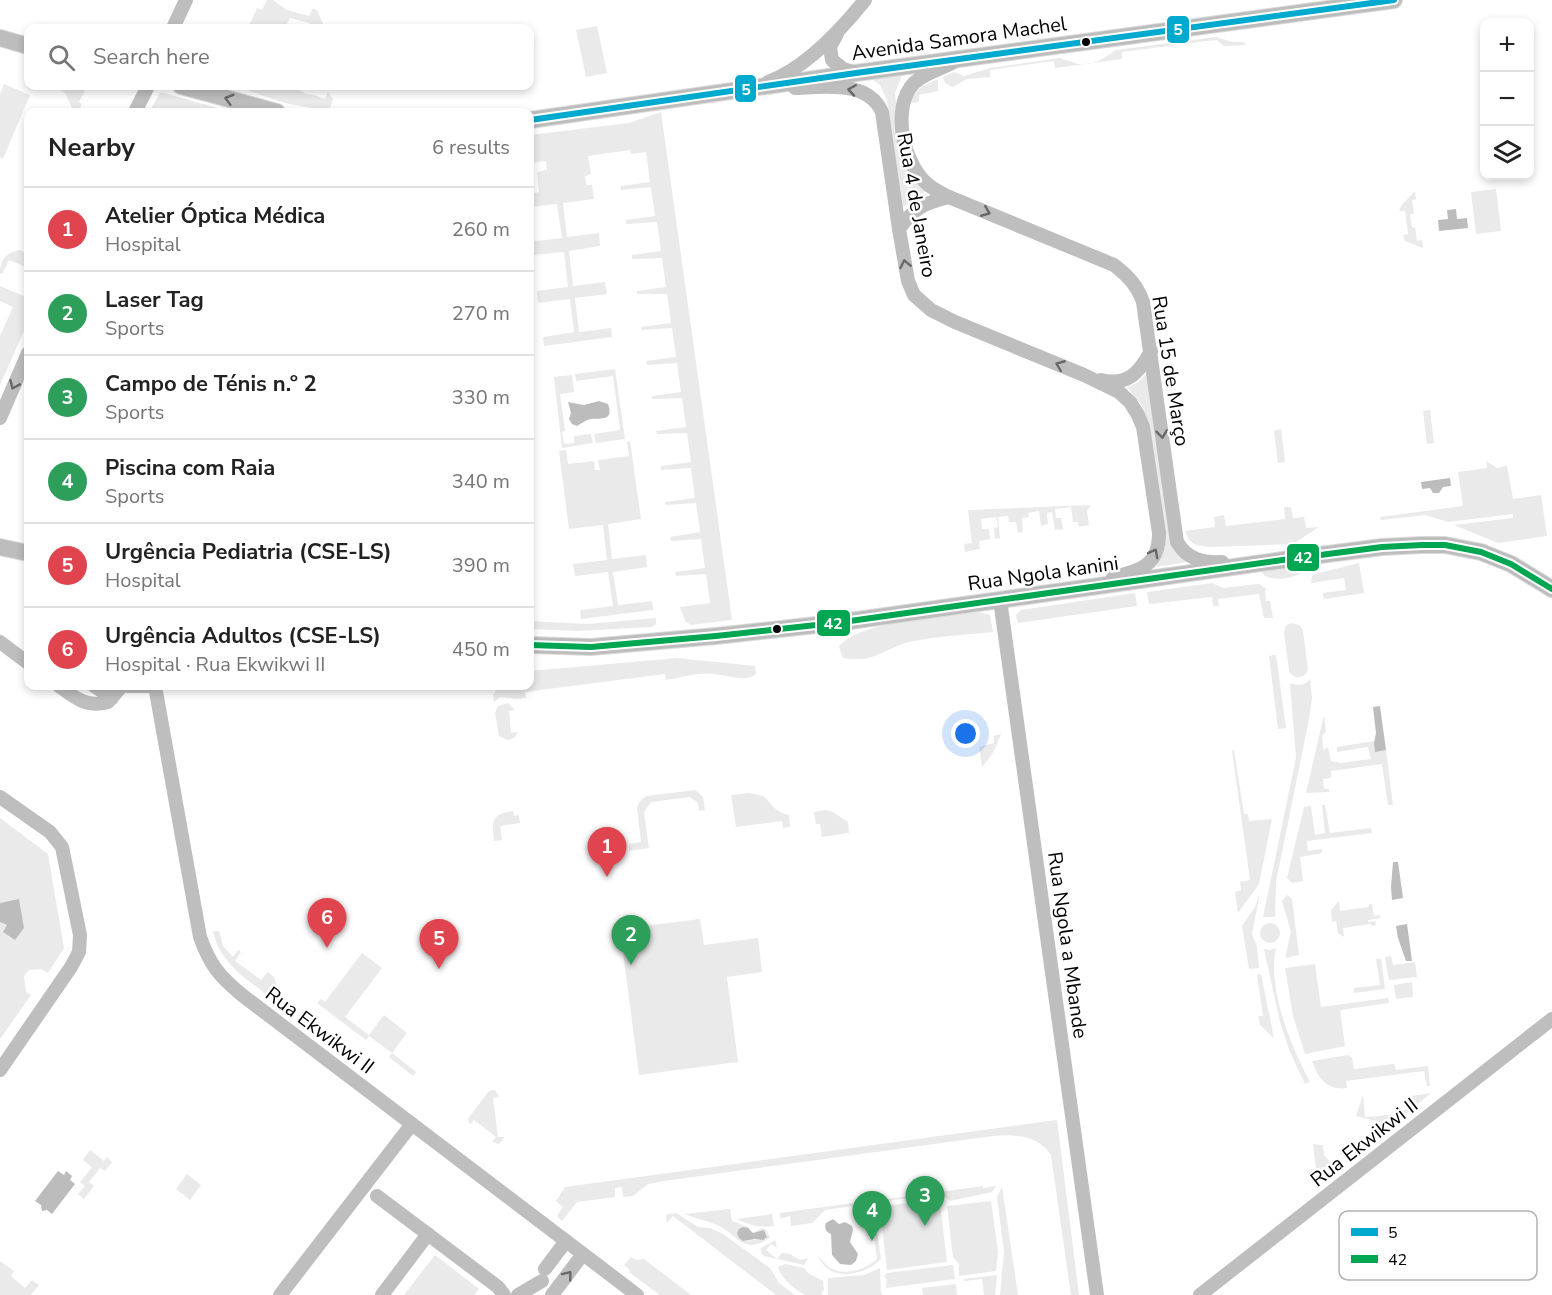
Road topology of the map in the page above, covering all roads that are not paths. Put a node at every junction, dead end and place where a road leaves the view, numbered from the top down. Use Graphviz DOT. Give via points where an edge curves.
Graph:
graph roads {
  1 [pos="186,0"];
  2 [pos="865,0"];
  3 [pos="1394,0"];
  4 [pos="845,23"];
  5 [pos="175,24"];
  6 [pos="0,38"];
  7 [pos="24,45"];
  8 [pos="959,60"];
  9 [pos="856,73"];
  10 [pos="750,89"];
  11 [pos="145,90"];
  12 [pos="196,90"];
  13 [pos="137,108"];
  14 [pos="262,108"];
  15 [pos="534,119"];
  16 [pos="949,197"];
  17 [pos="898,229"];
  18 [pos="1151,351"];
  19 [pos="24,362"];
  20 [pos="1084,375"];
  21 [pos="0,418"];
  22 [pos="0,547"];
  23 [pos="24,551"];
  24 [pos="1298,558"];
  25 [pos="1065,590"];
  26 [pos="1552,590"];
  27 [pos="1000,600"];
  28 [pos="0,642"];
  29 [pos="534,645"];
  30 [pos="24,660"];
  31 [pos="65,690"];
  32 [pos="100,690"];
  33 [pos="119,690"];
  34 [pos="156,690"];
  35 [pos="112,698"];
  36 [pos="0,797"];
  37 [pos="1552,1019"];
  38 [pos="0,1070"];
  39 [pos="412,1124"];
  40 [pos="377,1196"];
  41 [pos="428,1234"];
  42 [pos="568,1243"];
  43 [pos="583,1254"];
  44 [pos="496,1290"];
  45 [pos="522,1292"];
  46 [pos="280,1295"];
  47 [pos="382,1295"];
  48 [pos="543,1295"];
  49 [pos="552,1295"];
  50 [pos="637,1295"];
  51 [pos="1097,1295"];
  52 [pos="1200,1295"];
  1 -- 5 [label="street"];
  2 -- 4 [label="street"];
  3 -- 8 [label="main road, Avenida Samora Machel"];
  4 -- 9 [label="street" via="830,47 831,54 836,65"];
  4 -- 10 [label="street" via="793,71"];
  6 -- 7 [label="main road"];
  8 -- 9 [label="main road, Avenida Samora Machel"];
  8 -- 16 [label="street, Rua 15 de Março" via="916,81 902,105 903,132 913,165 926,182"];
  9 -- 10 [label="main road, Avenida Samora Machel"];
  10 -- 15 [label="main road, Avenida Samora Machel"];
  17 -- 10 [label="street, Rua 4 de Janeiro, one-way" via="878,102 857,89"];
  11 -- 13 [label="street"];
  14 -- 12 [label="main road, one-way"];
  16 -- 17 [label="street" via="919,207"];
  16 -- 18 [label="street, Rua 15 de Março, one-way" via="1114,265 1129,276 1140,294"];
  20 -- 17 [label="street, Rua 4 de Janeiro, one-way" via="955,322 922,303 908,281"];
  18 -- 20 [label="street, Rua 4 de Janeiro" via="1141,369 1124,380 1104,381"];
  18 -- 24 [label="street, Rua 15 de Março, one-way" via="1173,523 1183,552 1205,563"];
  19 -- 21 [label="street, one-way"];
  25 -- 20 [label="street, Rua 4 de Janeiro, one-way" via="1137,571 1153,559 1159,545 1138,415 1119,392"];
  22 -- 23 [label="main road"];
  24 -- 25 [label="main road, Rua Ngola kanini"];
  24 -- 26 [label="main road, Rua Ngola kanini" via="1382,547 1444,545 1481,552 1510,564"];
  25 -- 27 [label="main road, Rua Ngola kanini"];
  27 -- 29 [label="main road, Rua Ngola kanini" via="662,642 591,647"];
  27 -- 51 [label="street, Rua Ngola a Mbande"];
  28 -- 30 [label="street"];
  31 -- 35 [label="street" via="87,704 100,705"];
  32 -- 35 [label="street"];
  33 -- 35 [label="street"];
  34 -- 39 [label="street, Rua Ekwikwi II" via="200,937 215,971"];
  36 -- 38 [label="street" via="57,839 65,858 80,935 79,952 71,967"];
  37 -- 52 [label="street, Rua Ekwikwi II"];
  39 -- 42 [label="street, Rua Ekwikwi II"];
  39 -- 46 [label="street"];
  40 -- 41 [label="street"];
  41 -- 44 [label="street"];
  41 -- 47 [label="street"];
  42 -- 43 [label="street, Rua Ekwikwi II"];
  42 -- 45 [label="street" via="544,1275"];
  49 -- 43 [label="street, one-way"];
  43 -- 50 [label="street, Rua Ekwikwi II"];
  44 -- 45 [label="street"];
  45 -- 48 [label="street" via="538,1291"];
}
